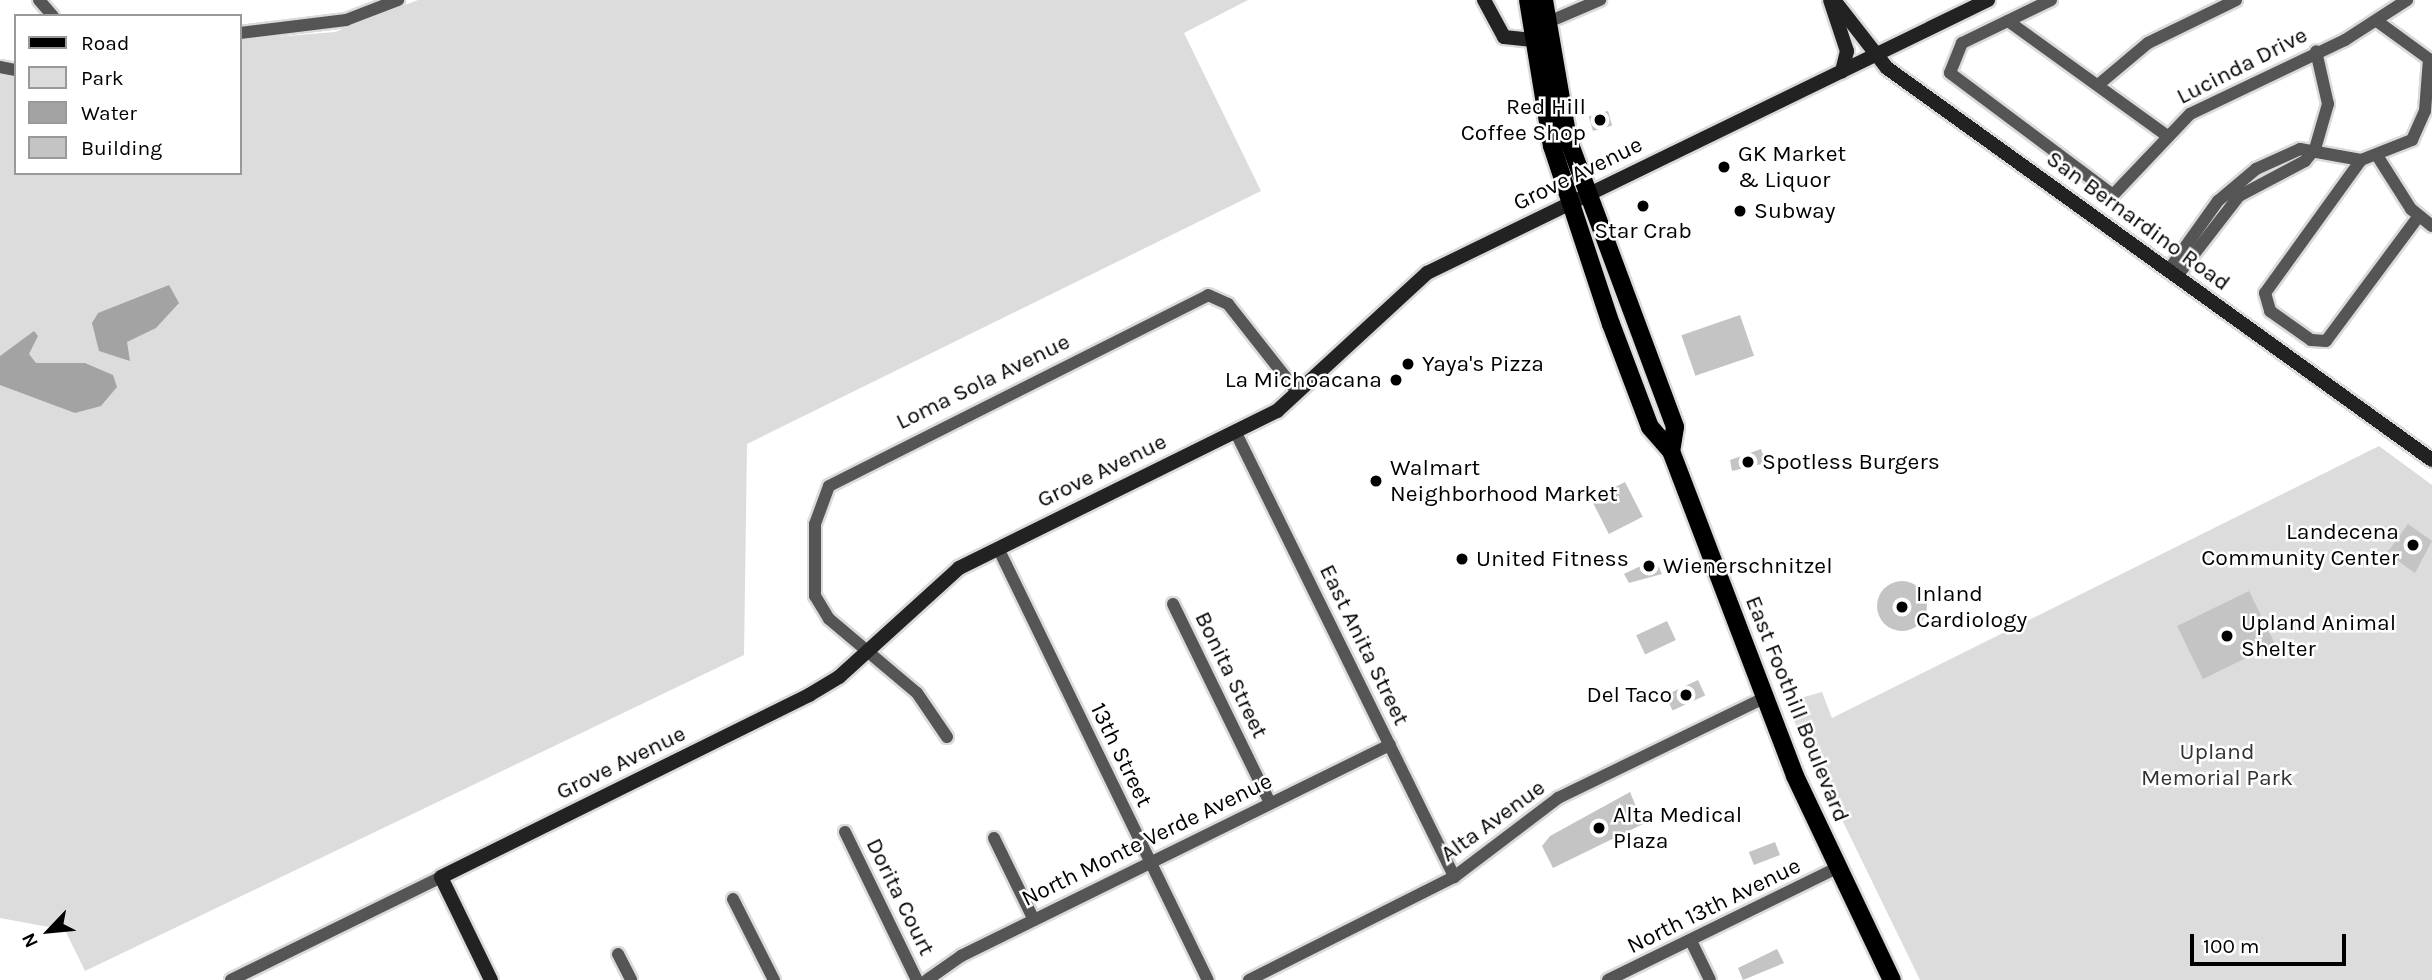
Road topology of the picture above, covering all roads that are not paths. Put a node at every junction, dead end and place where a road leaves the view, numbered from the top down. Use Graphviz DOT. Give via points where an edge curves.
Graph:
graph roads {
  1 [pos="39,0"];
  2 [pos="398,0"];
  3 [pos="1485,0"];
  4 [pos="1528,0"];
  5 [pos="1544,0"];
  6 [pos="1600,0"];
  7 [pos="1832,0"];
  8 [pos="1989,0"];
  9 [pos="2051,0"];
  10 [pos="2236,0"];
  11 [pos="2407,0"];
  12 [pos="51,14"];
  13 [pos="2008,21"];
  14 [pos="2378,22"];
  15 [pos="1546,23"];
  16 [pos="242,33"];
  17 [pos="1532,40"];
  18 [pos="2316,51"];
  19 [pos="1874,55"];
  20 [pos="2431,59"];
  21 [pos="1842,71"];
  22 [pos="2098,85"];
  23 [pos="2166,135"];
  24 [pos="2315,149"];
  25 [pos="2378,157"];
  26 [pos="2361,160"];
  27 [pos="1586,195"];
  28 [pos="1568,205"];
  29 [pos="2418,217"];
  30 [pos="2432,226"];
  31 [pos="2173,273"];
  32 [pos="1298,393"];
  33 [pos="1235,431"];
  34 [pos="1671,451"];
  35 [pos="2432,460"];
  36 [pos="998,548"];
  37 [pos="1172,604"];
  38 [pos="868,650"];
  39 [pos="1764,698"];
  40 [pos="947,737"];
  41 [pos="1390,745"];
  42 [pos="1270,803"];
  43 [pos="845,832"];
  44 [pos="994,838"];
  45 [pos="1150,863"];
  46 [pos="1837,869"];
  47 [pos="440,877"];
  48 [pos="1454,877"];
  49 [pos="733,899"];
  50 [pos="1034,920"];
  51 [pos="1691,941"];
  52 [pos="618,954"];
  53 [pos="231,980"];
  54 [pos="491,980"];
  55 [pos="631,980"];
  56 [pos="774,980"];
  57 [pos="917,980"];
  58 [pos="926,980"];
  59 [pos="1208,980"];
  60 [pos="1249,980"];
  61 [pos="1608,980"];
  62 [pos="1710,980"];
  63 [pos="1892,980"];
  1 -- 12 [label="street"];
  2 -- 16 [label="street" via="346,20"];
  3 -- 17 [label="street" via="1504,37"];
  4 -- 17 [label="main road, East Foothill Boulevard"];
  5 -- 15 [label="main road, East Foothill Boulevard"];
  6 -- 15 [label="street"];
  7 -- 19 [label="street, San Bernardino Road"];
  7 -- 21 [label="street" via="1830,16 1847,51"];
  8 -- 19 [label="street, Grove Avenue"];
  9 -- 13 [label="street, Lucinda Drive"];
  10 -- 22 [label="street" via="2148,43"];
  11 -- 14 [label="street, Lucinda Drive"];
  13 -- 22 [label="street"];
  13 -- 23 [label="street, Lucinda Drive" via="1962,43 1950,73 2102,190 2113,195 2123,189"];
  14 -- 18 [label="street, Lucinda Drive"];
  14 -- 20 [label="street"];
  15 -- 27 [label="main road, East Foothill Boulevard" via="1568,139"];
  17 -- 28 [label="main road, East Foothill Boulevard"];
  18 -- 23 [label="street, Lucinda Drive" via="2190,114"];
  18 -- 24 [label="street" via="2328,104"];
  19 -- 21 [label="street, Grove Avenue"];
  19 -- 31 [label="street, San Bernardino Road"];
  20 -- 25 [label="street" via="2419,130 2403,147"];
  21 -- 27 [label="street, Grove Avenue"];
  22 -- 23 [label="street"];
  24 -- 26 [label="street"];
  24 -- 31 [label="street" via="2300,149 2234,184"];
  25 -- 26 [label="street"];
  25 -- 29 [label="street"];
  26 -- 29 [label="street" via="2265,293 2270,311 2311,340 2326,341"];
  27 -- 28 [label="street, Grove Avenue"];
  27 -- 34 [label="main road, East Foothill Boulevard" via="1675,427"];
  28 -- 32 [label="street, Grove Avenue" via="1406,287"];
  28 -- 34 [label="main road, East Foothill Boulevard" via="1650,427"];
  29 -- 30 [label="street"];
  31 -- 35 [label="street, San Bernardino Road"];
  32 -- 33 [label="street, Grove Avenue"];
  32 -- 38 [label="street, Loma Sola Avenue" via="1228,304 1208,295 840,475 819,502 814,524 815,596 829,618"];
  33 -- 36 [label="street, Grove Avenue"];
  33 -- 41 [label="street, East Anita Street"];
  34 -- 39 [label="main road, East Foothill Boulevard"];
  36 -- 38 [label="street, Grove Avenue" via="933,586"];
  36 -- 45 [label="street, 13th Street"];
  37 -- 42 [label="street, Bonita Street"];
  38 -- 40 [label="street" via="918,694"];
  38 -- 47 [label="street, Grove Avenue" via="809,695"];
  39 -- 46 [label="main road, East Foothill Boulevard"];
  39 -- 48 [label="street, Alta Avenue" via="1558,798"];
  41 -- 42 [label="street, North Monte Verde Avenue"];
  41 -- 48 [label="street, East Anita Street"];
  42 -- 45 [label="street, North Monte Verde Avenue"];
  43 -- 57 [label="street, Dorita Court"];
  44 -- 50 [label="street"];
  45 -- 50 [label="street, North Monte Verde Avenue"];
  45 -- 59 [label="street, 13th Street"];
  46 -- 51 [label="street, North 13th Avenue"];
  46 -- 63 [label="main road, East Foothill Boulevard"];
  47 -- 53 [label="street, Grove Avenue"];
  47 -- 54 [label="street"];
  48 -- 60 [label="street, Alta Avenue"];
  49 -- 56 [label="street"];
  50 -- 58 [label="street, North Monte Verde Avenue"];
  51 -- 61 [label="street, North 13th Avenue"];
  51 -- 62 [label="street"];
  52 -- 55 [label="street"];
}
